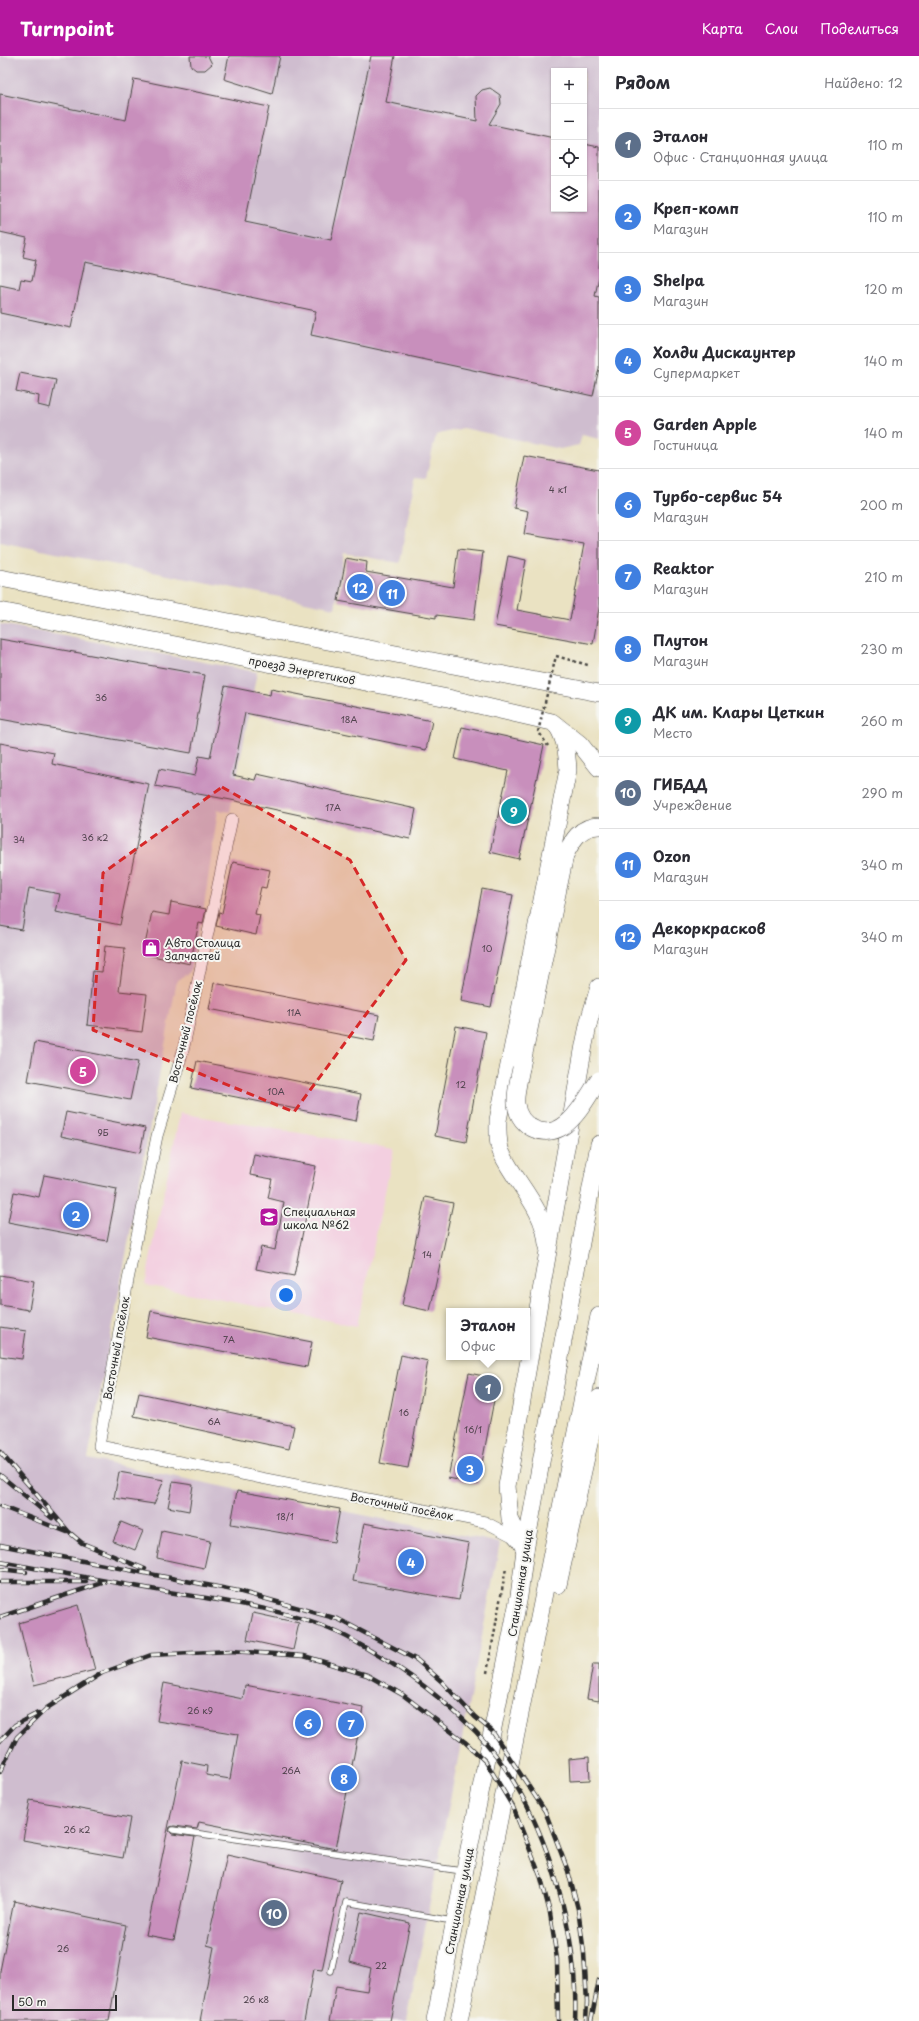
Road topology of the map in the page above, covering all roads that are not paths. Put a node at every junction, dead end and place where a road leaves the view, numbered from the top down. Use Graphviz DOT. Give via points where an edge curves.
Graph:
graph roads {
  1 [pos="0,578"];
  2 [pos="0,611"];
  3 [pos="599,693"];
  4 [pos="556,724"];
  5 [pos="594,763"];
  6 [pos="232,819"];
  7 [pos="599,826"];
  8 [pos="599,987"];
  9 [pos="599,1080"];
  10 [pos="599,1144"];
  11 [pos="548,1258"];
  12 [pos="599,1316"];
  13 [pos="599,1398"];
  14 [pos="599,1434"];
  15 [pos="580,1478"];
  16 [pos="525,1550"];
  17 [pos="507,1654"];
  18 [pos="532,1658"];
  19 [pos="173,1830"];
  20 [pos="465,1871"];
  21 [pos="455,1921"];
  22 [pos="331,1971"];
  23 [pos="435,2021"];
  24 [pos="459,2021"];
  1 -- 3 [label="main road"];
  2 -- 4 [label="main road, проезд Энергетиков" via="448,698"];
  4 -- 5 [label="main road, проезд Энергетиков" via="580,744"];
  4 -- 11 [label="main road" via="567,752 568,770 498,1120 498,1138 502,1153 530,1197 544,1226"];
  6 -- 16 [label="street, Восточный посёлок" via="183,1051 157,1136 128,1280 99,1446 485,1522 512,1536"];
  7 -- 9 [label="main road, bridge" via="582,830 573,839 565,855 522,1068 516,1104 519,1116 529,1127 541,1132 555,1131 567,1124"];
  8 -- 11 [label="main road" via="584,1045"];
  10 -- 16 [label="main road, Станционная улица"];
  11 -- 16 [label="main road" via="508,1486 510,1518"];
  12 -- 18 [label="main road, Станционная улица"];
  13 -- 15 [label="main road"];
  14 -- 15 [label="main road"];
  15 -- 18 [label="main road" via="552,1612"];
  16 -- 17 [label="main road, Станционная улица"];
  17 -- 18 [label="main road"];
  17 -- 20 [label="main road, Станционная улица"];
  18 -- 24 [label="main road, Станционная улица" via="510,1757"];
  19 -- 20 [label="lane"];
  20 -- 21 [label="main road, Станционная улица"];
  21 -- 22 [label="lane" via="346,1902"];
  21 -- 23 [label="main road, Станционная улица"];
}
